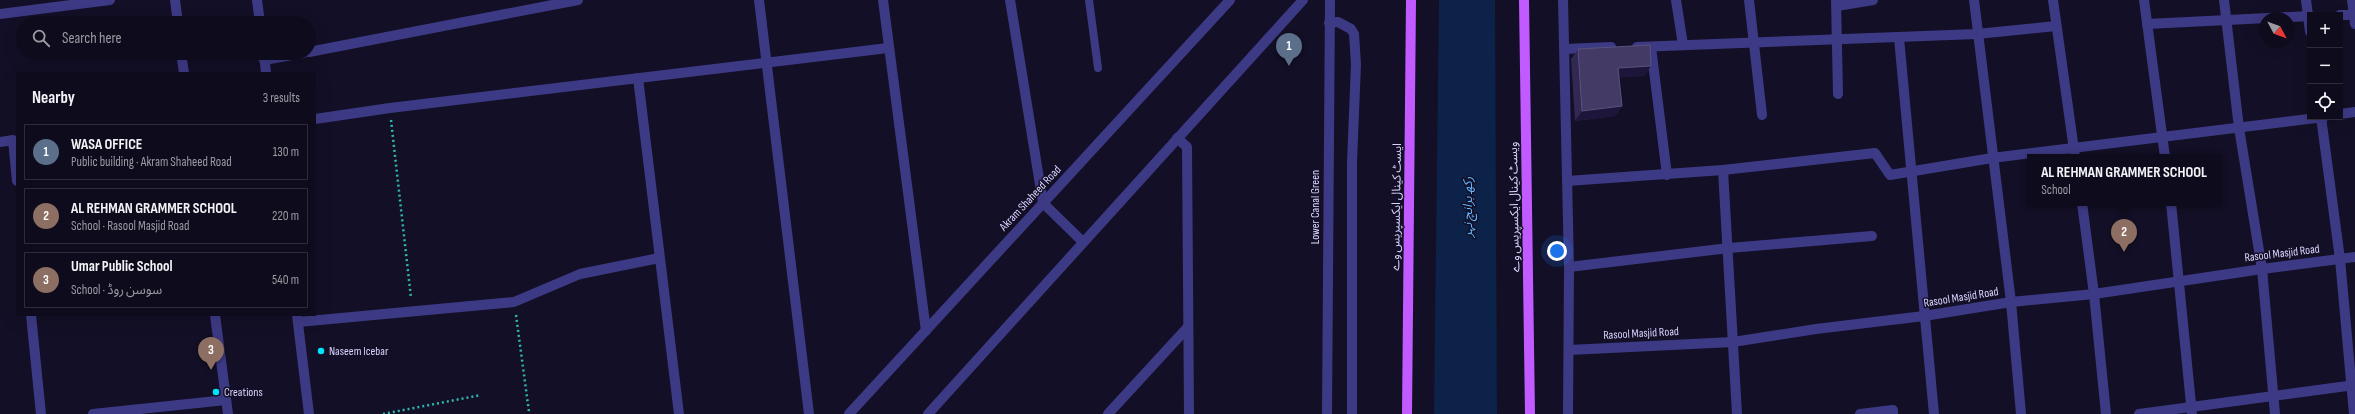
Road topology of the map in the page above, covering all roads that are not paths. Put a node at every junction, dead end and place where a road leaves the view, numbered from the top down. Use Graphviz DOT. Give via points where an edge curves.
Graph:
graph roads {
  1 [pos="110,0"];
  2 [pos="174,0"];
  3 [pos="257,0"];
  4 [pos="578,0"];
  5 [pos="759,0"];
  6 [pos="883,0"];
  7 [pos="1010,0"];
  8 [pos="1089,0"];
  9 [pos="1230,0"];
  10 [pos="1303,0"];
  11 [pos="1330,0"];
  12 [pos="1407,0"];
  13 [pos="1411,0"];
  14 [pos="1524,0"];
  15 [pos="1563,0"];
  16 [pos="1676,0"];
  17 [pos="1749,0"];
  18 [pos="1873,0"];
  19 [pos="1974,0"];
  20 [pos="2053,0"];
  21 [pos="2144,0"];
  22 [pos="2224,0"];
  23 [pos="2306,0"];
  24 [pos="2352,0"];
  25 [pos="1837,3"];
  26 [pos="2308,12"];
  27 [pos="0,14"];
  28 [pos="177,16"];
  29 [pos="259,16"];
  30 [pos="2307,16"];
  31 [pos="2343,16"];
  32 [pos="2226,19"];
  33 [pos="2354,20"];
  34 [pos="1329,22"];
  35 [pos="2147,24"];
  36 [pos="2056,26"];
  37 [pos="1977,34"];
  38 [pos="1899,38"];
  39 [pos="1836,39"];
  40 [pos="1755,41"];
  41 [pos="1683,45"];
  42 [pos="1651,46"];
  43 [pos="888,48"];
  44 [pos="1565,48"];
  45 [pos="316,51"];
  46 [pos="1411,56"];
  47 [pos="182,60"];
  48 [pos="264,60"];
  49 [pos="766,63"];
  50 [pos="1098,68"];
  51 [pos="184,72"];
  52 [pos="266,72"];
  53 [pos="638,78"];
  54 [pos="1838,94"];
  55 [pos="2355,112"];
  56 [pos="2343,114"];
  57 [pos="1762,116"];
  58 [pos="316,119"];
  59 [pos="2307,119"];
  60 [pos="2322,120"];
  61 [pos="2238,128"];
  62 [pos="2163,136"];
  63 [pos="1177,138"];
  64 [pos="15,140"];
  65 [pos="0,142"];
  66 [pos="2075,152"];
  67 [pos="2047,154"];
  68 [pos="2165,154"];
  69 [pos="2027,155"];
  70 [pos="1992,158"];
  71 [pos="16,160"];
  72 [pos="1723,170"];
  73 [pos="1911,171"];
  74 [pos="1667,175"];
  75 [pos="1567,181"];
  76 [pos="1043,203"];
  77 [pos="2082,206"];
  78 [pos="2170,206"];
  79 [pos="1872,236"];
  80 [pos="1083,242"];
  81 [pos="1729,248"];
  82 [pos="659,258"];
  83 [pos="2355,258"];
  84 [pos="2340,259"];
  85 [pos="1569,267"];
  86 [pos="2262,269"];
  87 [pos="2179,280"];
  88 [pos="2094,294"];
  89 [pos="2011,302"];
  90 [pos="31,316"];
  91 [pos="215,316"];
  92 [pos="1924,316"];
  93 [pos="297,318"];
  94 [pos="1188,327"];
  95 [pos="926,331"];
  96 [pos="1733,342"];
  97 [pos="1569,350"];
  98 [pos="2353,385"];
  99 [pos="2274,394"];
  100 [pos="226,400"];
  101 [pos="2192,410"];
  102 [pos="41,414"];
  103 [pos="94,414"];
  104 [pos="228,414"];
  105 [pos="309,414"];
  106 [pos="679,414"];
  107 [pos="809,414"];
  108 [pos="849,414"];
  109 [pos="928,414"];
  110 [pos="1108,414"];
  111 [pos="1189,414"];
  112 [pos="1327,414"];
  113 [pos="1352,414"];
  114 [pos="1407,414"];
  115 [pos="1530,414"];
  116 [pos="1568,414"];
  117 [pos="1737,414"];
  118 [pos="1860,414"];
  119 [pos="1893,414"];
  120 [pos="1934,414"];
  121 [pos="2021,414"];
  122 [pos="2106,414"];
  123 [pos="2139,414"];
  124 [pos="2274,414"];
  125 [pos="2354,414"];
  1 -- 27 [label="street"];
  2 -- 28 [label="street"];
  3 -- 29 [label="street"];
  4 -- 45 [label="street"];
  5 -- 49 [label="street"];
  6 -- 43 [label="street"];
  7 -- 76 [label="street"];
  8 -- 50 [label="lane"];
  9 -- 76 [label="street, Akram Shaheed Road"];
  10 -- 63 [label="street"];
  11 -- 34 [label="street, Lower Canal Green"];
  12 -- 46 [label="main road" via="1410,10"];
  13 -- 46 [label="main road, ایسٹ کینال ایکسپریس وے"];
  14 -- 115 [label="main road, ویسٹ کینال ایکسپریس وے"];
  15 -- 44 [label="street"];
  16 -- 41 [label="street"];
  17 -- 40 [label="street"];
  18 -- 25 [label="street"];
  19 -- 37 [label="street"];
  20 -- 36 [label="street"];
  21 -- 35 [label="street"];
  22 -- 32 [label="street"];
  23 -- 26 [label="street"];
  24 -- 33 [label="street"];
  25 -- 39 [label="street"];
  30 -- 32 [label="street"];
  31 -- 33 [label="street"];
  32 -- 35 [label="street"];
  32 -- 61 [label="street"];
  34 -- 112 [label="street, Lower Canal Green"];
  34 -- 113 [label="street" via="1338,22 1351,28 1354,34 1356,64 1352,162"];
  35 -- 62 [label="street"];
  36 -- 37 [label="street"];
  36 -- 66 [label="street"];
  37 -- 38 [label="street"];
  37 -- 70 [label="street"];
  38 -- 39 [label="street"];
  38 -- 73 [label="street"];
  39 -- 40 [label="street"];
  39 -- 54 [label="street"];
  40 -- 41 [label="street"];
  40 -- 57 [label="street"];
  41 -- 42 [label="street"];
  42 -- 44 [label="street"];
  42 -- 74 [label="street"];
  43 -- 49 [label="street"];
  43 -- 95 [label="street"];
  44 -- 75 [label="street"];
  46 -- 114 [label="main road, ایسٹ کینال ایکسپریس وے"];
  47 -- 51 [label="street"];
  48 -- 52 [label="street"];
  49 -- 53 [label="street"];
  49 -- 107 [label="street"];
  53 -- 58 [label="street"];
  53 -- 82 [label="street"];
  55 -- 56 [label="street"];
  59 -- 61 [label="street"];
  60 -- 84 [label="street"];
  61 -- 62 [label="street"];
  61 -- 86 [label="street"];
  62 -- 66 [label="street"];
  62 -- 68 [label="street"];
  63 -- 80 [label="street"];
  63 -- 94 [label="street" via="1186,147"];
  64 -- 65 [label="street"];
  64 -- 71 [label="street"];
  66 -- 67 [label="street"];
  69 -- 70 [label="street"];
  70 -- 73 [label="street"];
  70 -- 89 [label="street"];
  72 -- 73 [label="street" via="1875,153 1890,176"];
  72 -- 74 [label="street"];
  72 -- 81 [label="street"];
  73 -- 92 [label="street"];
  74 -- 75 [label="street"];
  75 -- 85 [label="street"];
  76 -- 80 [label="street"];
  76 -- 95 [label="street, Akram Shaheed Road"];
  77 -- 88 [label="street"];
  78 -- 87 [label="street"];
  79 -- 81 [label="street"];
  80 -- 109 [label="street"];
  81 -- 85 [label="street"];
  81 -- 96 [label="street"];
  82 -- 93 [label="street" via="580,274 514,302"];
  82 -- 106 [label="street"];
  83 -- 84 [label="street, Rasool Masjid Road"];
  84 -- 86 [label="street, Rasool Masjid Road"];
  84 -- 98 [label="street"];
  85 -- 97 [label="street"];
  86 -- 87 [label="street, Rasool Masjid Road"];
  86 -- 99 [label="street"];
  87 -- 88 [label="street, Rasool Masjid Road"];
  87 -- 101 [label="street"];
  88 -- 89 [label="street, Rasool Masjid Road"];
  88 -- 122 [label="street"];
  89 -- 92 [label="street, Rasool Masjid Road"];
  89 -- 121 [label="street"];
  90 -- 102 [label="street"];
  91 -- 100 [label="street"];
  92 -- 96 [label="street, Rasool Masjid Road"];
  92 -- 120 [label="street"];
  93 -- 105 [label="street"];
  94 -- 110 [label="street"];
  94 -- 111 [label="street"];
  95 -- 108 [label="street, Akram Shaheed Road"];
  96 -- 97 [label="street, Rasool Masjid Road"];
  96 -- 117 [label="street"];
  97 -- 116 [label="street"];
  98 -- 99 [label="street"];
  98 -- 125 [label="street"];
  99 -- 101 [label="street"];
  99 -- 124 [label="street"];
  100 -- 103 [label="street"];
  100 -- 104 [label="street"];
  101 -- 123 [label="street"];
  118 -- 119 [label="street" via="1893,410"];
}
